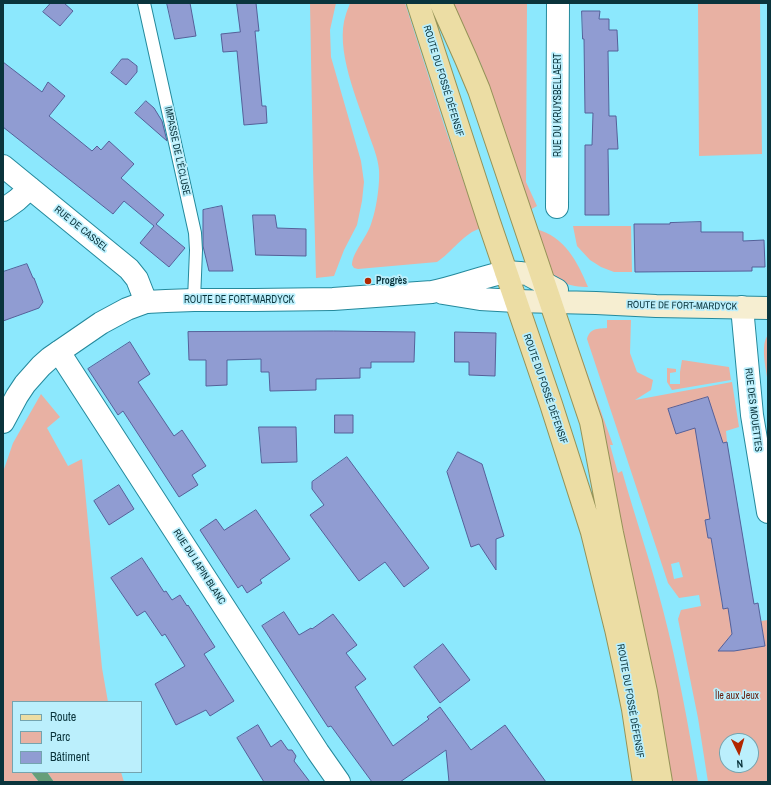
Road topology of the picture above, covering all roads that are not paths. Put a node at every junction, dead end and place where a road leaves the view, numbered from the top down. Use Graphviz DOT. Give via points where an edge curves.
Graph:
graph roads {
  1 [pos="144,3"];
  2 [pos="418,3"];
  3 [pos="440,3"];
  4 [pos="558,3"];
  5 [pos="3,166"];
  6 [pos="30,188"];
  7 [pos="557,207"];
  8 [pos="3,210"];
  9 [pos="506,272"];
  10 [pos="432,292"];
  11 [pos="548,292"];
  12 [pos="194,300"];
  13 [pos="516,301"];
  14 [pos="146,302"];
  15 [pos="742,308"];
  16 [pos="768,308"];
  17 [pos="59,352"];
  18 [pos="3,422"];
  19 [pos="768,512"];
  20 [pos="339,782"];
  21 [pos="644,782"];
  22 [pos="661,782"];
  1 -- 12 [label="lane, IMPASSE DE L'ÉCLUSE" via="195,233"];
  2 -- 9 [label="main road, ROUTE DU FOSSÉ DÉFENSIF"];
  3 -- 11 [label="main road, ROUTE DU FOSSÉ DÉFENSIF" via="482,97"];
  4 -- 7 [label="street, RUE DU KRUYSBELLAERT"];
  5 -- 6 [label="street, RUE DE CASSEL"];
  6 -- 8 [label="street"];
  6 -- 14 [label="street, RUE DE CASSEL" via="129,269 137,280"];
  9 -- 10 [label="street, ROUTE DE FORT-MARDYCK"];
  9 -- 11 [label="main road, ROUTE DE FORT-MARDYCK" via="527,274"];
  9 -- 13 [label="main road, ROUTE DU FOSSÉ DÉFENSIF"];
  10 -- 12 [label="street, ROUTE DE FORT-MARDYCK" via="333,299"];
  10 -- 13 [label="street, ROUTE DE FORT-MARDYCK"];
  11 -- 13 [label="main road, ROUTE DE FORT-MARDYCK"];
  11 -- 15 [label="main road, ROUTE DE FORT-MARDYCK" via="554,288 576,298 596,303"];
  11 -- 22 [label="main road, ROUTE DU FOSSÉ DÉFENSIF" via="594,434 646,692"];
  12 -- 14 [label="street, ROUTE DE FORT-MARDYCK"];
  13 -- 21 [label="main road, ROUTE DU FOSSÉ DÉFENSIF" via="592,532 625,670"];
  14 -- 17 [label="street, ROUTE DE FORT-MARDYCK" via="100,323"];
  15 -- 16 [label="main road, ROUTE DE FORT-MARDYCK"];
  15 -- 19 [label="street, RUE DES MOUETTES" via="751,409"];
  17 -- 18 [label="street, ROUTE DE FORT-MARDYCK" via="41,366 29,380"];
  17 -- 20 [label="street, RUE DU LAPIN BLANC"];
}
